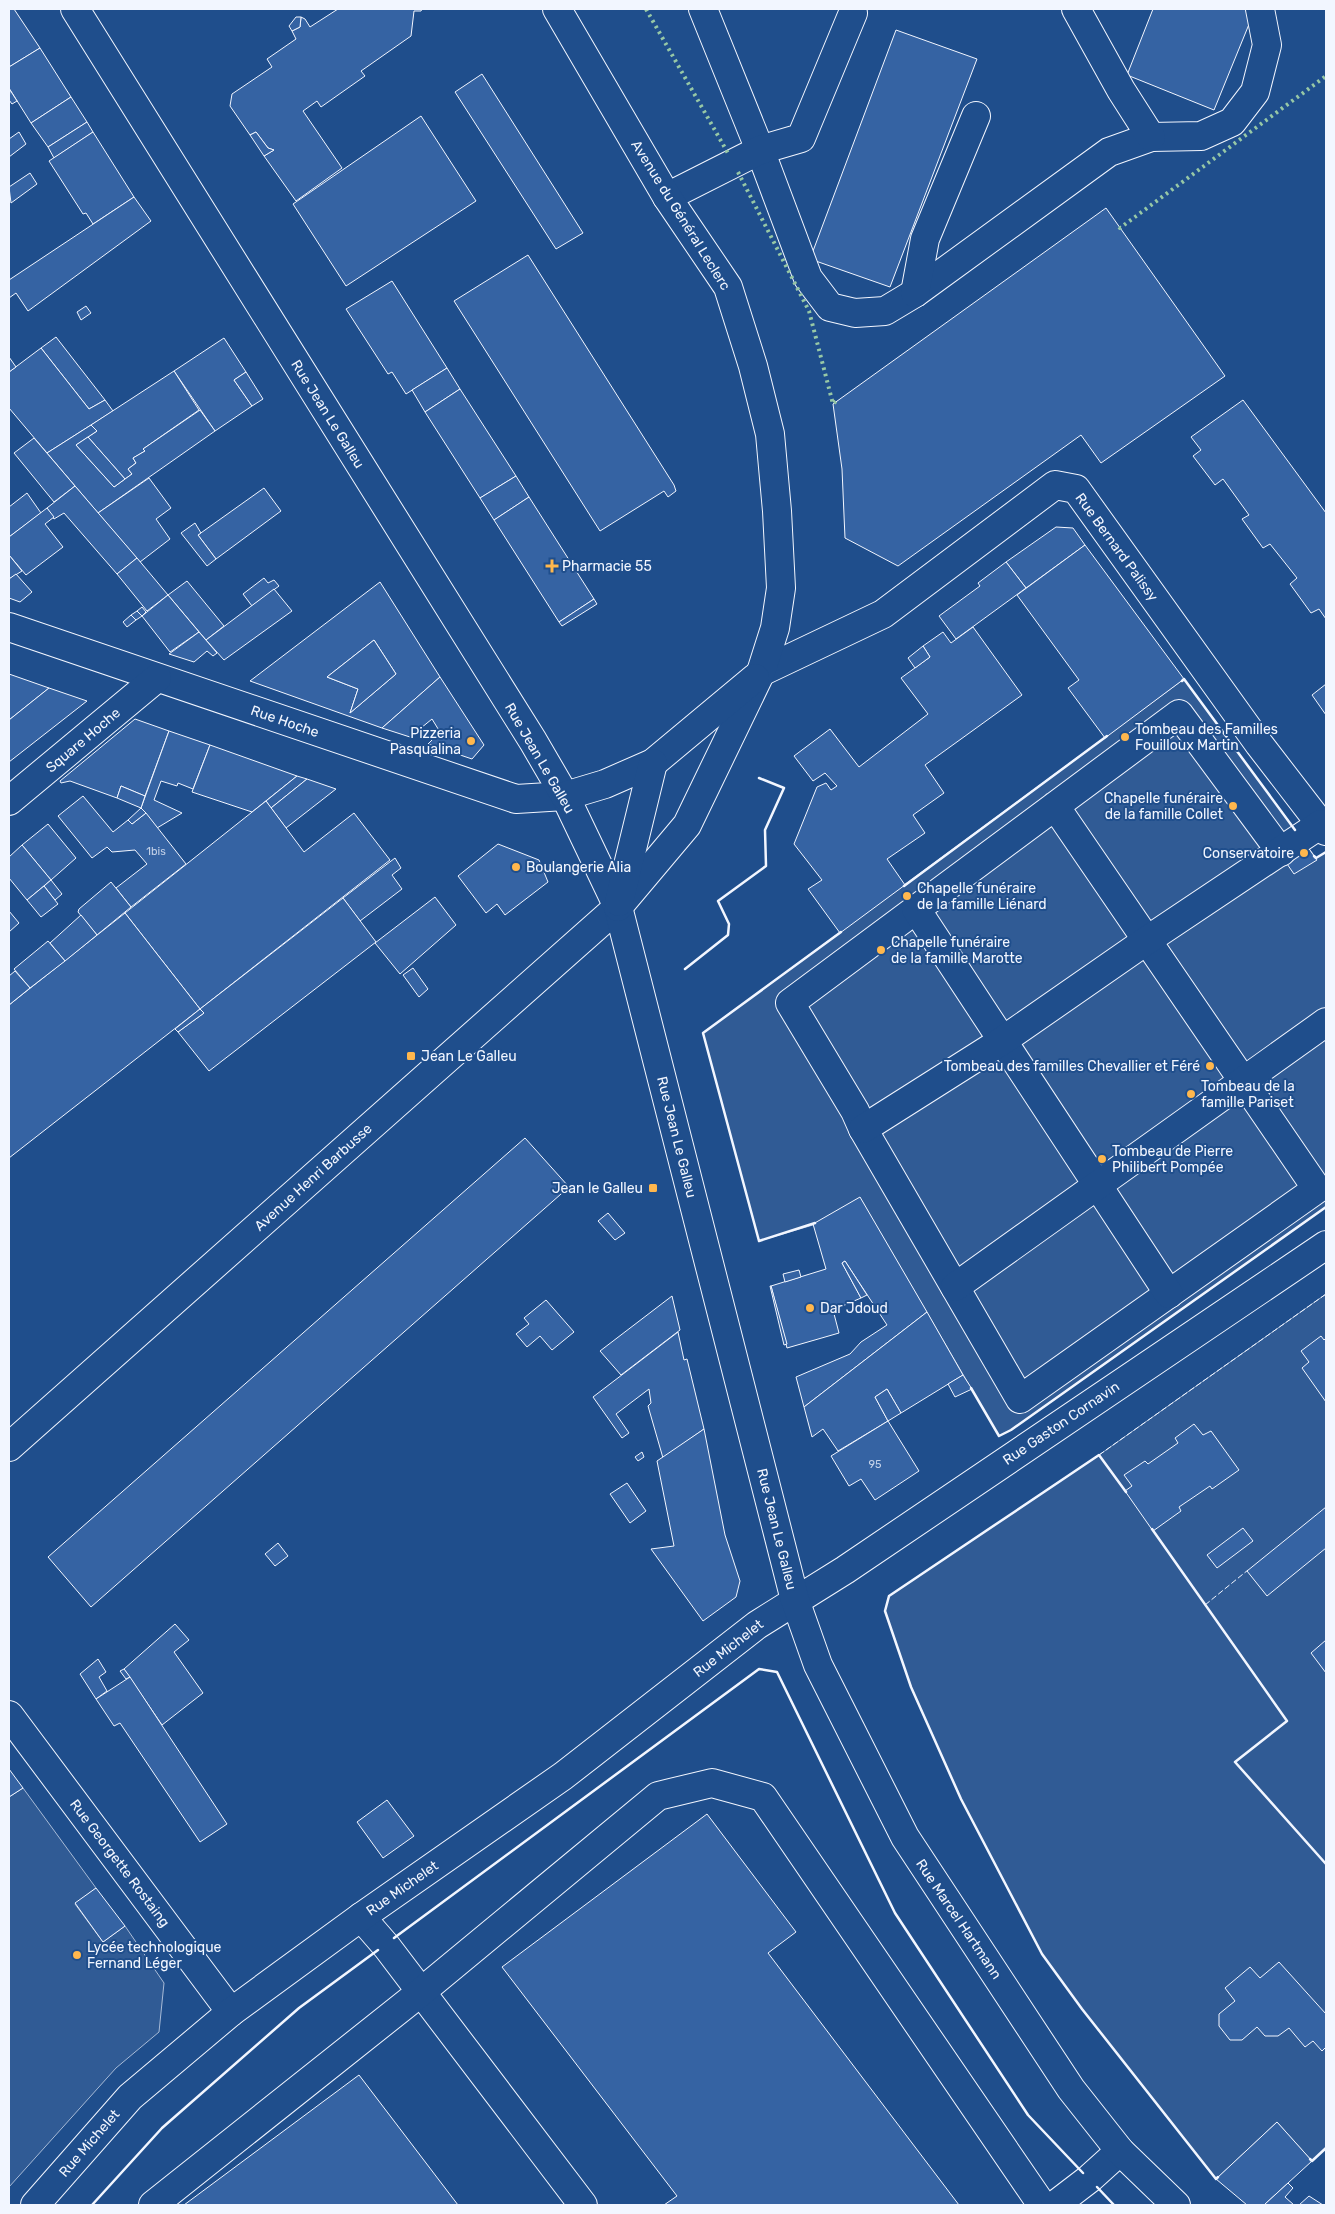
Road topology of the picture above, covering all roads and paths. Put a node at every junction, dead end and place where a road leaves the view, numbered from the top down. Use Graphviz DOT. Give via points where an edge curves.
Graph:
graph roads {
  1 [pos="75,9"];
  2 [pos="557,9"];
  3 [pos="703,9"];
  4 [pos="1076,9"];
  5 [pos="1260,9"];
  6 [pos="853,13"];
  7 [pos="976,116"];
  8 [pos="1151,137"];
  9 [pos="760,150"];
  10 [pos="668,198"];
  11 [pos="915,292"];
  12 [pos="9,627"];
  13 [pos="761,672"];
  14 [pos="157,678"];
  15 [pos="653,762"];
  16 [pos="565,796"];
  17 [pos="9,801"];
  18 [pos="1055,806"];
  19 [pos="1324,828"];
  20 [pos="1281,852"];
  21 [pos="618,908"];
  22 [pos="916,909"];
  23 [pos="1146,941"];
  24 [pos="1326,1022"];
  25 [pos="1002,1041"];
  26 [pos="1245,1081"];
  27 [pos="863,1129"];
  28 [pos="1097,1186"];
  29 [pos="1326,1244"];
  30 [pos="955,1287"];
  31 [pos="1169,1294"];
  32 [pos="9,1447"];
  33 [pos="795,1600"];
  34 [pos="9,1715"];
  35 [pos="361,1917"];
  36 [pos="421,1992"];
  37 [pos="231,2012"];
  38 [pos="1120,2151"];
  39 [pos="35,2205"];
  40 [pos="153,2205"];
  41 [pos="583,2205"];
  42 [pos="1042,2205"];
  43 [pos="1055,2205"];
  44 [pos="1176,2205"];
  1 -- 16 [label="street, Rue Jean Le Galleu"];
  2 -- 10 [label="street, Avenue du Général Leclerc"];
  3 -- 9 [label="street"];
  4 -- 8 [label="street"];
  5 -- 8 [label="street" via="1267,45 1254,92 1232,122 1201,136"];
  6 -- 9 [label="street" via="801,138"];
  7 -- 11 [label="street" via="925,239"];
  8 -- 11 [label="street" via="1109,152"];
  9 -- 10 [label="street"];
  9 -- 11 [label="street" via="808,278 830,306 855,313 885,311"];
  10 -- 13 [label="street, Avenue du Général Leclerc" via="728,287 770,434 781,588 775,628"];
  12 -- 14 [label="street, Rue Hoche"];
  13 -- 15 [label="street"];
  13 -- 19 [label="street, Rue Bernard Palissy" via="883,614 1055,485 1076,489 1259,744"];
  13 -- 21 [label="street, Avenue du Général Leclerc" via="687,825"];
  14 -- 16 [label="street, Rue Hoche" via="516,799"];
  14 -- 17 [label="street, Square Hoche"];
  15 -- 16 [label="street, Rue Hoche" via="605,784"];
  15 -- 21 [label="street"];
  16 -- 21 [label="street, Rue Jean Le Galleu"];
  18 -- 20 [label="street" via="1179,714"];
  18 -- 22 [label="street"];
  18 -- 23 [label="street"];
  19 -- 20 [label="street"];
  20 -- 23 [label="street"];
  21 -- 32 [label="street, Avenue Henri Barbusse"];
  21 -- 33 [label="street, Rue Jean Le Galleu"];
  22 -- 25 [label="street"];
  22 -- 27 [label="street" via="790,1002"];
  23 -- 25 [label="street"];
  23 -- 26 [label="street"];
  24 -- 26 [label="street"];
  25 -- 27 [label="street"];
  25 -- 28 [label="street"];
  26 -- 28 [label="street"];
  26 -- 31 [label="street" via="1317,1189"];
  27 -- 30 [label="street"];
  28 -- 30 [label="street"];
  28 -- 31 [label="street"];
  29 -- 33 [label="street, Rue Gaston Cornavin" via="845,1570"];
  30 -- 31 [label="street" via="1020,1399"];
  33 -- 35 [label="street, Rue Michelet" via="563,1776"];
  33 -- 38 [label="street, Rue Marcel Hartmann" via="818,1665 905,1837 1061,2074"];
  34 -- 37 [label="street, Rue Georgette Rostaing"];
  35 -- 36 [label="street"];
  35 -- 37 [label="street, Rue Michelet"];
  36 -- 40 [label="street"];
  36 -- 41 [label="street"];
  36 -- 42 [label="street" via="658,1796 712,1783 763,1797"];
  37 -- 39 [label="street, Rue Michelet" via="130,2097"];
  38 -- 43 [label="street"];
  38 -- 44 [label="street, Rue Marcel Hartmann"];
}
